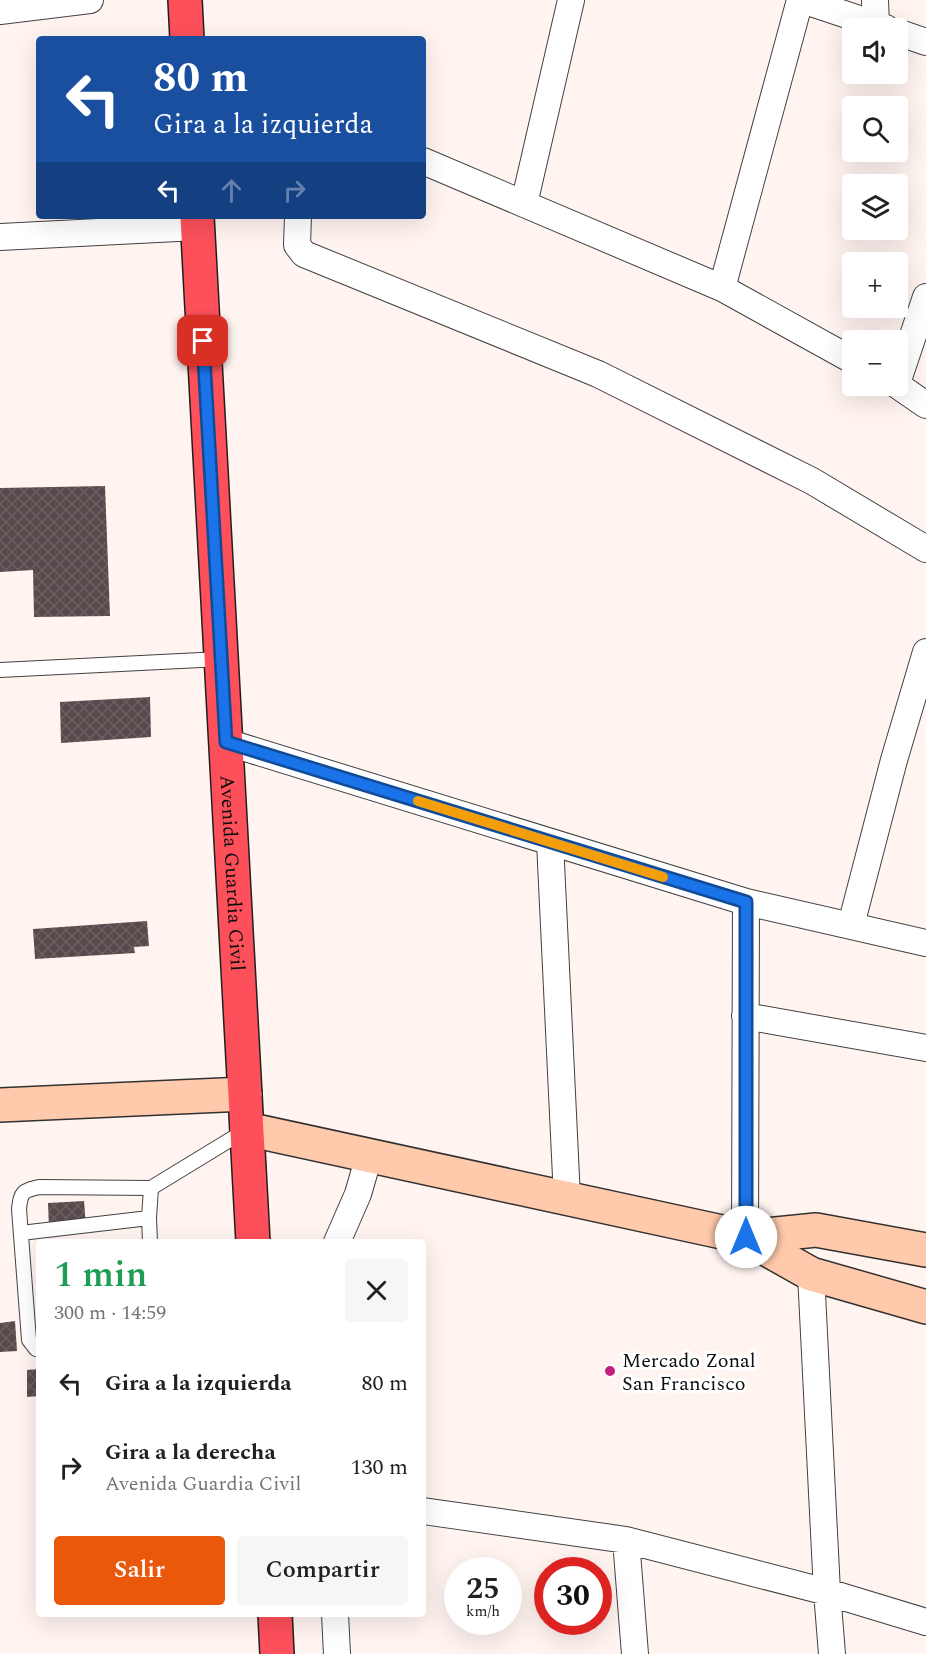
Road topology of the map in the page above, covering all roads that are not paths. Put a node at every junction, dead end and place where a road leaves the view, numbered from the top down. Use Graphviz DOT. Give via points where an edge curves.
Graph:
graph roads {
  1 [pos="90,0"];
  2 [pos="184,0"];
  3 [pos="571,0"];
  4 [pos="801,0"];
  5 [pos="0,11"];
  6 [pos="872,18"];
  7 [pos="908,33"];
  8 [pos="187,36"];
  9 [pos="926,42"];
  10 [pos="426,162"];
  11 [pos="524,204"];
  12 [pos="298,219"];
  13 [pos="197,222"];
  14 [pos="0,237"];
  15 [pos="722,288"];
  16 [pos="926,297"];
  17 [pos="908,351"];
  18 [pos="842,354"];
  19 [pos="908,392"];
  20 [pos="926,405"];
  21 [pos="926,549"];
  22 [pos="926,652"];
  23 [pos="221,659"];
  24 [pos="0,670"];
  25 [pos="226,742"];
  26 [pos="550,842"];
  27 [pos="746,902"];
  28 [pos="851,925"];
  29 [pos="926,943"];
  30 [pos="746,1016"];
  31 [pos="926,1048"];
  32 [pos="245,1094"];
  33 [pos="0,1105"];
  34 [pos="247,1129"];
  35 [pos="369,1156"];
  36 [pos="151,1188"];
  37 [pos="567,1198"];
  38 [pos="149,1218"];
  39 [pos="21,1233"];
  40 [pos="746,1237"];
  41 [pos="150,1239"];
  42 [pos="253,1239"];
  43 [pos="338,1239"];
  44 [pos="926,1250"];
  45 [pos="811,1274"];
  46 [pos="33,1295"];
  47 [pos="926,1307"];
  48 [pos="36,1350"];
  49 [pos="426,1511"];
  50 [pos="626,1540"];
  51 [pos="827,1592"];
  52 [pos="275,1617"];
  53 [pos="335,1617"];
  54 [pos="926,1622"];
  55 [pos="277,1654"];
  56 [pos="337,1654"];
  57 [pos="635,1654"];
  58 [pos="832,1654"];
  1 -- 5 [label="street"];
  2 -- 8 [label="highway"];
  3 -- 11 [label="street"];
  4 -- 6 [label="street"];
  4 -- 15 [label="street"];
  7 -- 9 [label="street"];
  10 -- 11 [label="street"];
  11 -- 15 [label="street"];
  12 -- 21 [label="street" via="297,245 304,254 598,374 812,481"];
  13 -- 14 [label="street"];
  13 -- 23 [label="highway, Avenida Guardia Civil"];
  15 -- 18 [label="street"];
  16 -- 17 [label="street"];
  19 -- 20 [label="street"];
  22 -- 28 [label="street"];
  23 -- 24 [label="lane"];
  23 -- 25 [label="highway, Avenida Guardia Civil"];
  25 -- 26 [label="street"];
  25 -- 32 [label="highway, Avenida Guardia Civil"];
  26 -- 27 [label="street"];
  26 -- 37 [label="street"];
  27 -- 28 [label="street"];
  27 -- 30 [label="street"];
  28 -- 29 [label="street"];
  30 -- 31 [label="street"];
  30 -- 40 [label="street"];
  32 -- 33 [label="street"];
  32 -- 34 [label="highway, Avenida Guardia Civil"];
  34 -- 35 [label="street"];
  34 -- 36 [label="lane"];
  34 -- 42 [label="highway, Avenida Guardia Civil"];
  35 -- 37 [label="street"];
  35 -- 43 [label="street"];
  36 -- 38 [label="lane"];
  36 -- 39 [label="lane" via="39,1187 25,1191 19,1209"];
  37 -- 40 [label="street"];
  38 -- 39 [label="lane"];
  38 -- 41 [label="lane"];
  39 -- 46 [label="lane"];
  40 -- 44 [label="street" via="816,1230"];
  40 -- 45 [label="street"];
  45 -- 47 [label="street"];
  45 -- 51 [label="street"];
  46 -- 48 [label="lane" via="29,1340"];
  49 -- 50 [label="street"];
  50 -- 51 [label="street"];
  50 -- 57 [label="street"];
  51 -- 54 [label="street"];
  51 -- 58 [label="street"];
  52 -- 55 [label="highway"];
  53 -- 56 [label="street"];
}
